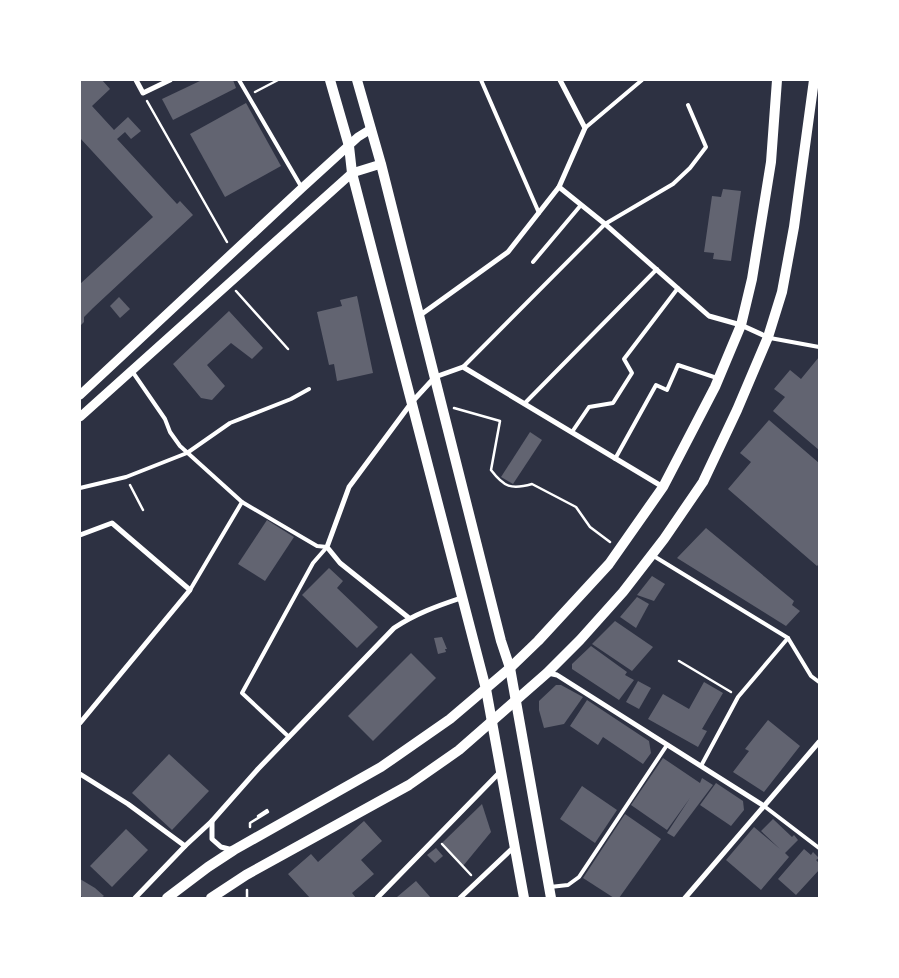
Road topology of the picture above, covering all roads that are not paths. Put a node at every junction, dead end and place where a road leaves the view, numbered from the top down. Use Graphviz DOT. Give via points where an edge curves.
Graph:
graph roads {
  1 [pos="136,80"];
  2 [pos="170,80"];
  3 [pos="239,80"];
  4 [pos="330,80"];
  5 [pos="357,80"];
  6 [pos="481,80"];
  7 [pos="560,80"];
  8 [pos="642,80"];
  9 [pos="777,80"];
  10 [pos="814,80"];
  11 [pos="688,105"];
  12 [pos="585,128"];
  13 [pos="371,129"];
  14 [pos="349,146"];
  15 [pos="381,164"];
  16 [pos="352,173"];
  17 [pos="559,187"];
  18 [pos="302,188"];
  19 [pos="581,205"];
  20 [pos="539,212"];
  21 [pos="605,224"];
  22 [pos="533,262"];
  23 [pos="657,269"];
  24 [pos="678,288"];
  25 [pos="419,316"];
  26 [pos="740,325"];
  27 [pos="768,338"];
  28 [pos="819,347"];
  29 [pos="463,367"];
  30 [pos="132,370"];
  31 [pos="435,377"];
  32 [pos="719,379"];
  33 [pos="309,389"];
  34 [pos="80,395"];
  35 [pos="412,402"];
  36 [pos="524,403"];
  37 [pos="80,417"];
  38 [pos="572,432"];
  39 [pos="187,452"];
  40 [pos="615,459"];
  41 [pos="663,487"];
  42 [pos="80,488"];
  43 [pos="242,502"];
  44 [pos="80,535"];
  45 [pos="327,547"];
  46 [pos="652,555"];
  47 [pos="190,590"];
  48 [pos="461,598"];
  49 [pos="409,618"];
  50 [pos="788,638"];
  51 [pos="510,668"];
  52 [pos="547,673"];
  53 [pos="819,682"];
  54 [pos="486,689"];
  55 [pos="515,701"];
  56 [pos="80,711"];
  57 [pos="86,716"];
  58 [pos="492,722"];
  59 [pos="80,723"];
  60 [pos="288,737"];
  61 [pos="819,742"];
  62 [pos="667,745"];
  63 [pos="701,766"];
  64 [pos="501,772"];
  65 [pos="80,774"];
  66 [pos="764,806"];
  67 [pos="212,821"];
  68 [pos="185,846"];
  69 [pos="514,846"];
  70 [pos="819,848"];
  71 [pos="234,850"];
  72 [pos="549,887"];
  73 [pos="135,898"];
  74 [pos="167,898"];
  75 [pos="211,898"];
  76 [pos="377,898"];
  77 [pos="460,898"];
  78 [pos="524,898"];
  79 [pos="551,898"];
  80 [pos="685,898"];
  1 -- 2 [label="street" via="143,93"];
  3 -- 18 [label="lane"];
  4 -- 14 [label="main road"];
  5 -- 13 [label="main road"];
  6 -- 20 [label="lane"];
  7 -- 12 [label="street"];
  8 -- 12 [label="lane"];
  9 -- 26 [label="main road" via="771,162 752,280"];
  10 -- 27 [label="main road" via="794,227 782,292"];
  11 -- 21 [label="lane" via="706,148 673,184"];
  12 -- 17 [label="street"];
  13 -- 14 [label="street"];
  13 -- 15 [label="main road"];
  14 -- 16 [label="main road"];
  14 -- 18 [label="street"];
  15 -- 16 [label="street"];
  15 -- 25 [label="main road"];
  16 -- 30 [label="street"];
  16 -- 35 [label="main road"];
  17 -- 19 [label="street"];
  17 -- 20 [label="street"];
  18 -- 34 [label="street"];
  19 -- 21 [label="street"];
  19 -- 22 [label="lane"];
  20 -- 25 [label="street" via="508,252"];
  21 -- 23 [label="street"];
  21 -- 29 [label="lane"];
  23 -- 24 [label="street"];
  23 -- 36 [label="lane"];
  24 -- 26 [label="street" via="709,316"];
  24 -- 38 [label="lane" via="624,359 632,373 613,403 589,407"];
  25 -- 31 [label="main road"];
  26 -- 27 [label="street"];
  26 -- 32 [label="main road"];
  27 -- 28 [label="lane"];
  27 -- 46 [label="main road" via="703,482"];
  29 -- 31 [label="street"];
  29 -- 36 [label="street"];
  30 -- 37 [label="street"];
  30 -- 39 [label="lane" via="165,419 170,432"];
  31 -- 35 [label="street"];
  31 -- 51 [label="main road"];
  32 -- 40 [label="lane" via="678,364 667,390 656,385"];
  32 -- 41 [label="main road"];
  33 -- 39 [label="lane" via="230,423"];
  35 -- 45 [label="street" via="349,487"];
  35 -- 48 [label="main road"];
  36 -- 38 [label="street"];
  38 -- 40 [label="street"];
  39 -- 42 [label="lane" via="126,477"];
  39 -- 43 [label="lane"];
  40 -- 41 [label="street"];
  41 -- 51 [label="main road" via="609,564"];
  43 -- 45 [label="lane" via="317,546"];
  43 -- 47 [label="lane"];
  44 -- 47 [label="street" via="112,524"];
  45 -- 49 [label="street" via="340,563"];
  45 -- 60 [label="lane" via="313,564 242,693"];
  46 -- 50 [label="lane"];
  46 -- 52 [label="main road" via="623,592"];
  47 -- 57 [label="street"];
  48 -- 49 [label="street"];
  48 -- 54 [label="main road"];
  49 -- 60 [label="street" via="394,628"];
  50 -- 53 [label="lane" via="811,676"];
  50 -- 63 [label="lane" via="738,696"];
  51 -- 54 [label="main road"];
  51 -- 55 [label="main road"];
  52 -- 55 [label="main road"];
  52 -- 62 [label="street" via="557,675"];
  54 -- 58 [label="main road"];
  54 -- 71 [label="main road" via="450,719 380,767"];
  55 -- 58 [label="main road"];
  55 -- 72 [label="main road"];
  56 -- 57 [label="street"];
  57 -- 59 [label="street"];
  58 -- 64 [label="main road"];
  58 -- 75 [label="main road" via="409,785 246,875"];
  60 -- 67 [label="street"];
  61 -- 66 [label="street"];
  62 -- 63 [label="street"];
  62 -- 72 [label="lane" via="579,877 568,885"];
  63 -- 66 [label="street"];
  64 -- 69 [label="main road"];
  64 -- 76 [label="street"];
  65 -- 68 [label="street"];
  66 -- 70 [label="lane"];
  66 -- 80 [label="street"];
  67 -- 68 [label="street"];
  67 -- 71 [label="street" via="212,839 221,847"];
  68 -- 73 [label="street"];
  69 -- 77 [label="street"];
  69 -- 78 [label="main road"];
  71 -- 74 [label="main road"];
  72 -- 79 [label="main road"];
}
